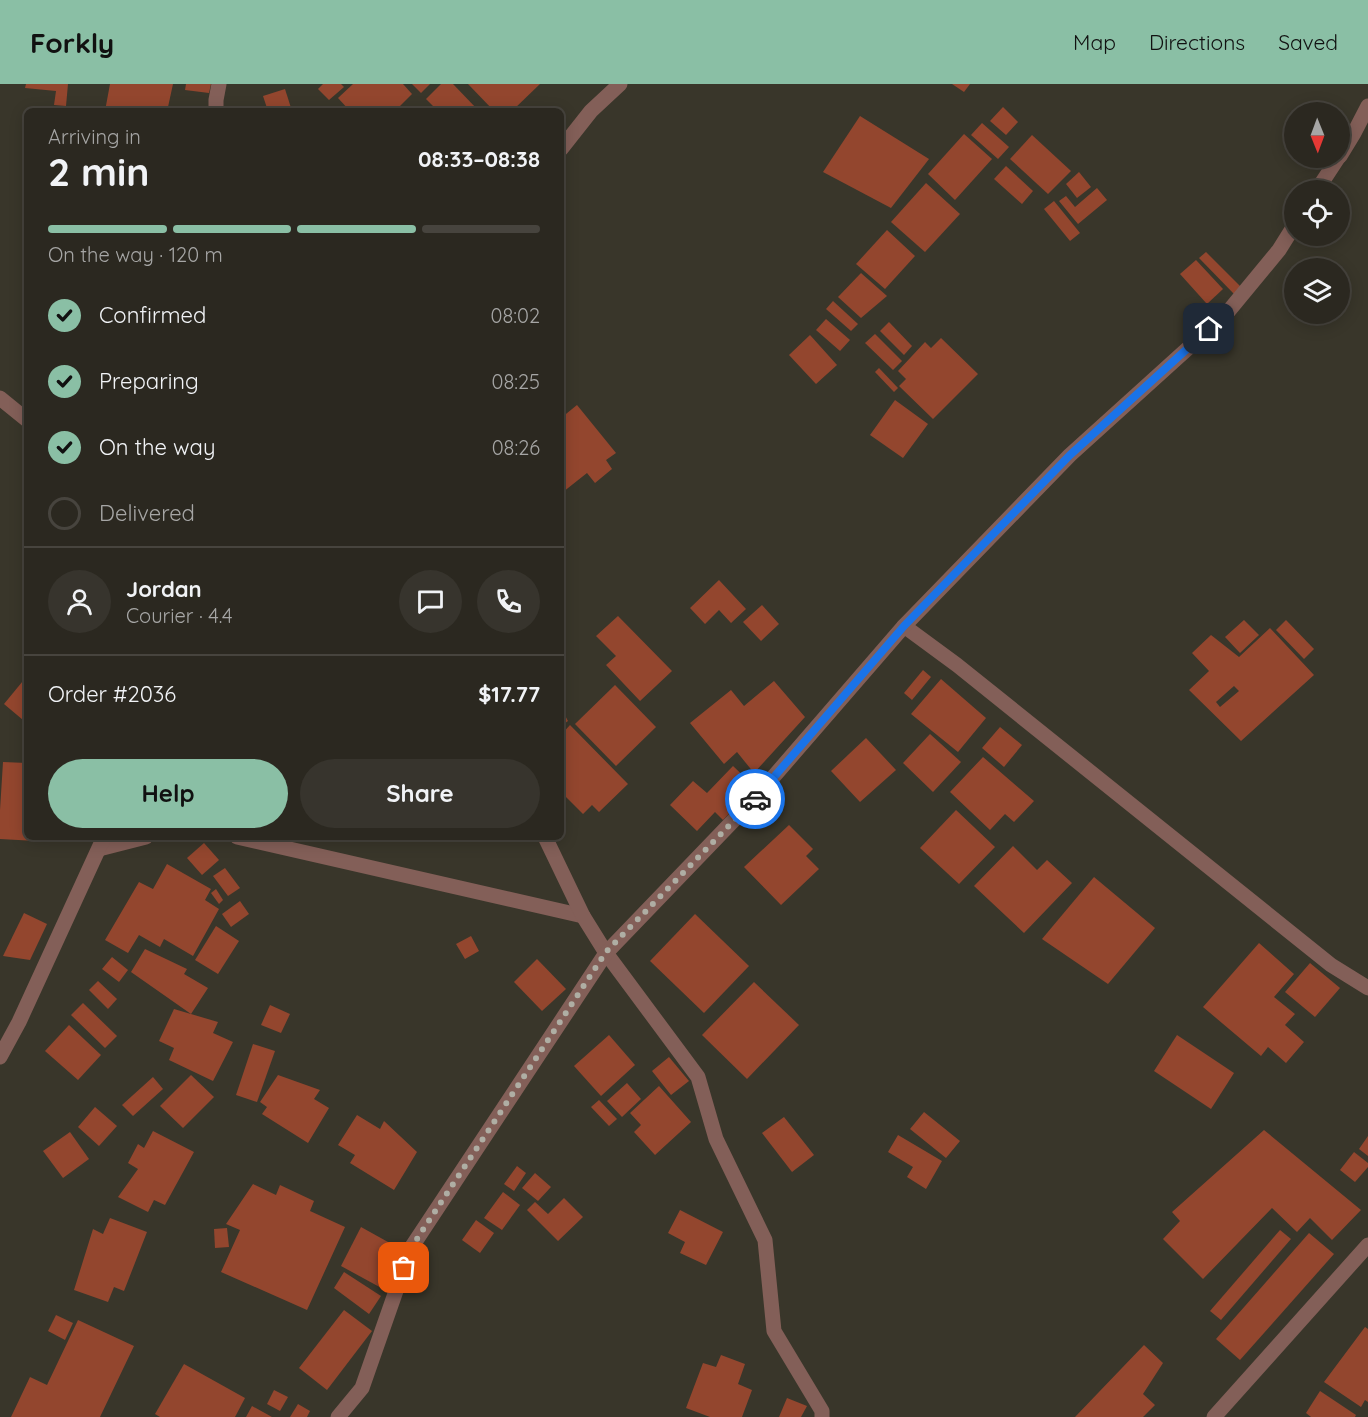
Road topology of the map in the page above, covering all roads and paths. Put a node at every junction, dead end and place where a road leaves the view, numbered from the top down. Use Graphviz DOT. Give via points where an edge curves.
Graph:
graph roads {
  1 [pos="219,84"];
  2 [pos="620,84"];
  3 [pos="1368,106"];
  4 [pos="216,108"];
  5 [pos="1350,139"];
  6 [pos="564,145"];
  7 [pos="1284,243"];
  8 [pos="0,398"];
  9 [pos="24,418"];
  10 [pos="904,626"];
  11 [pos="124,840"];
  12 [pos="250,840"];
  13 [pos="546,840"];
  14 [pos="101,843"];
  15 [pos="583,916"];
  16 [pos="606,952"];
  17 [pos="1368,988"];
  18 [pos="0,1057"];
  19 [pos="1368,1245"];
  20 [pos="338,1417"];
  21 [pos="822,1417"];
  22 [pos="1214,1417"];
  1 -- 4 [label="street"];
  2 -- 6 [label="street" via="591,111"];
  3 -- 5 [label="street"];
  7 -- 10 [label="street" via="1227,313 1070,455"];
  8 -- 9 [label="street"];
  10 -- 16 [label="street" via="756,797"];
  10 -- 17 [label="street" via="1331,965"];
  11 -- 14 [label="street"];
  12 -- 15 [label="street"];
  13 -- 15 [label="street"];
  14 -- 18 [label="street" via="20,1022"];
  15 -- 16 [label="street"];
  16 -- 20 [label="street" via="411,1248 363,1388"];
  16 -- 21 [label="street" via="699,1077 716,1139 765,1240 774,1331"];
  19 -- 22 [label="street"];
}
